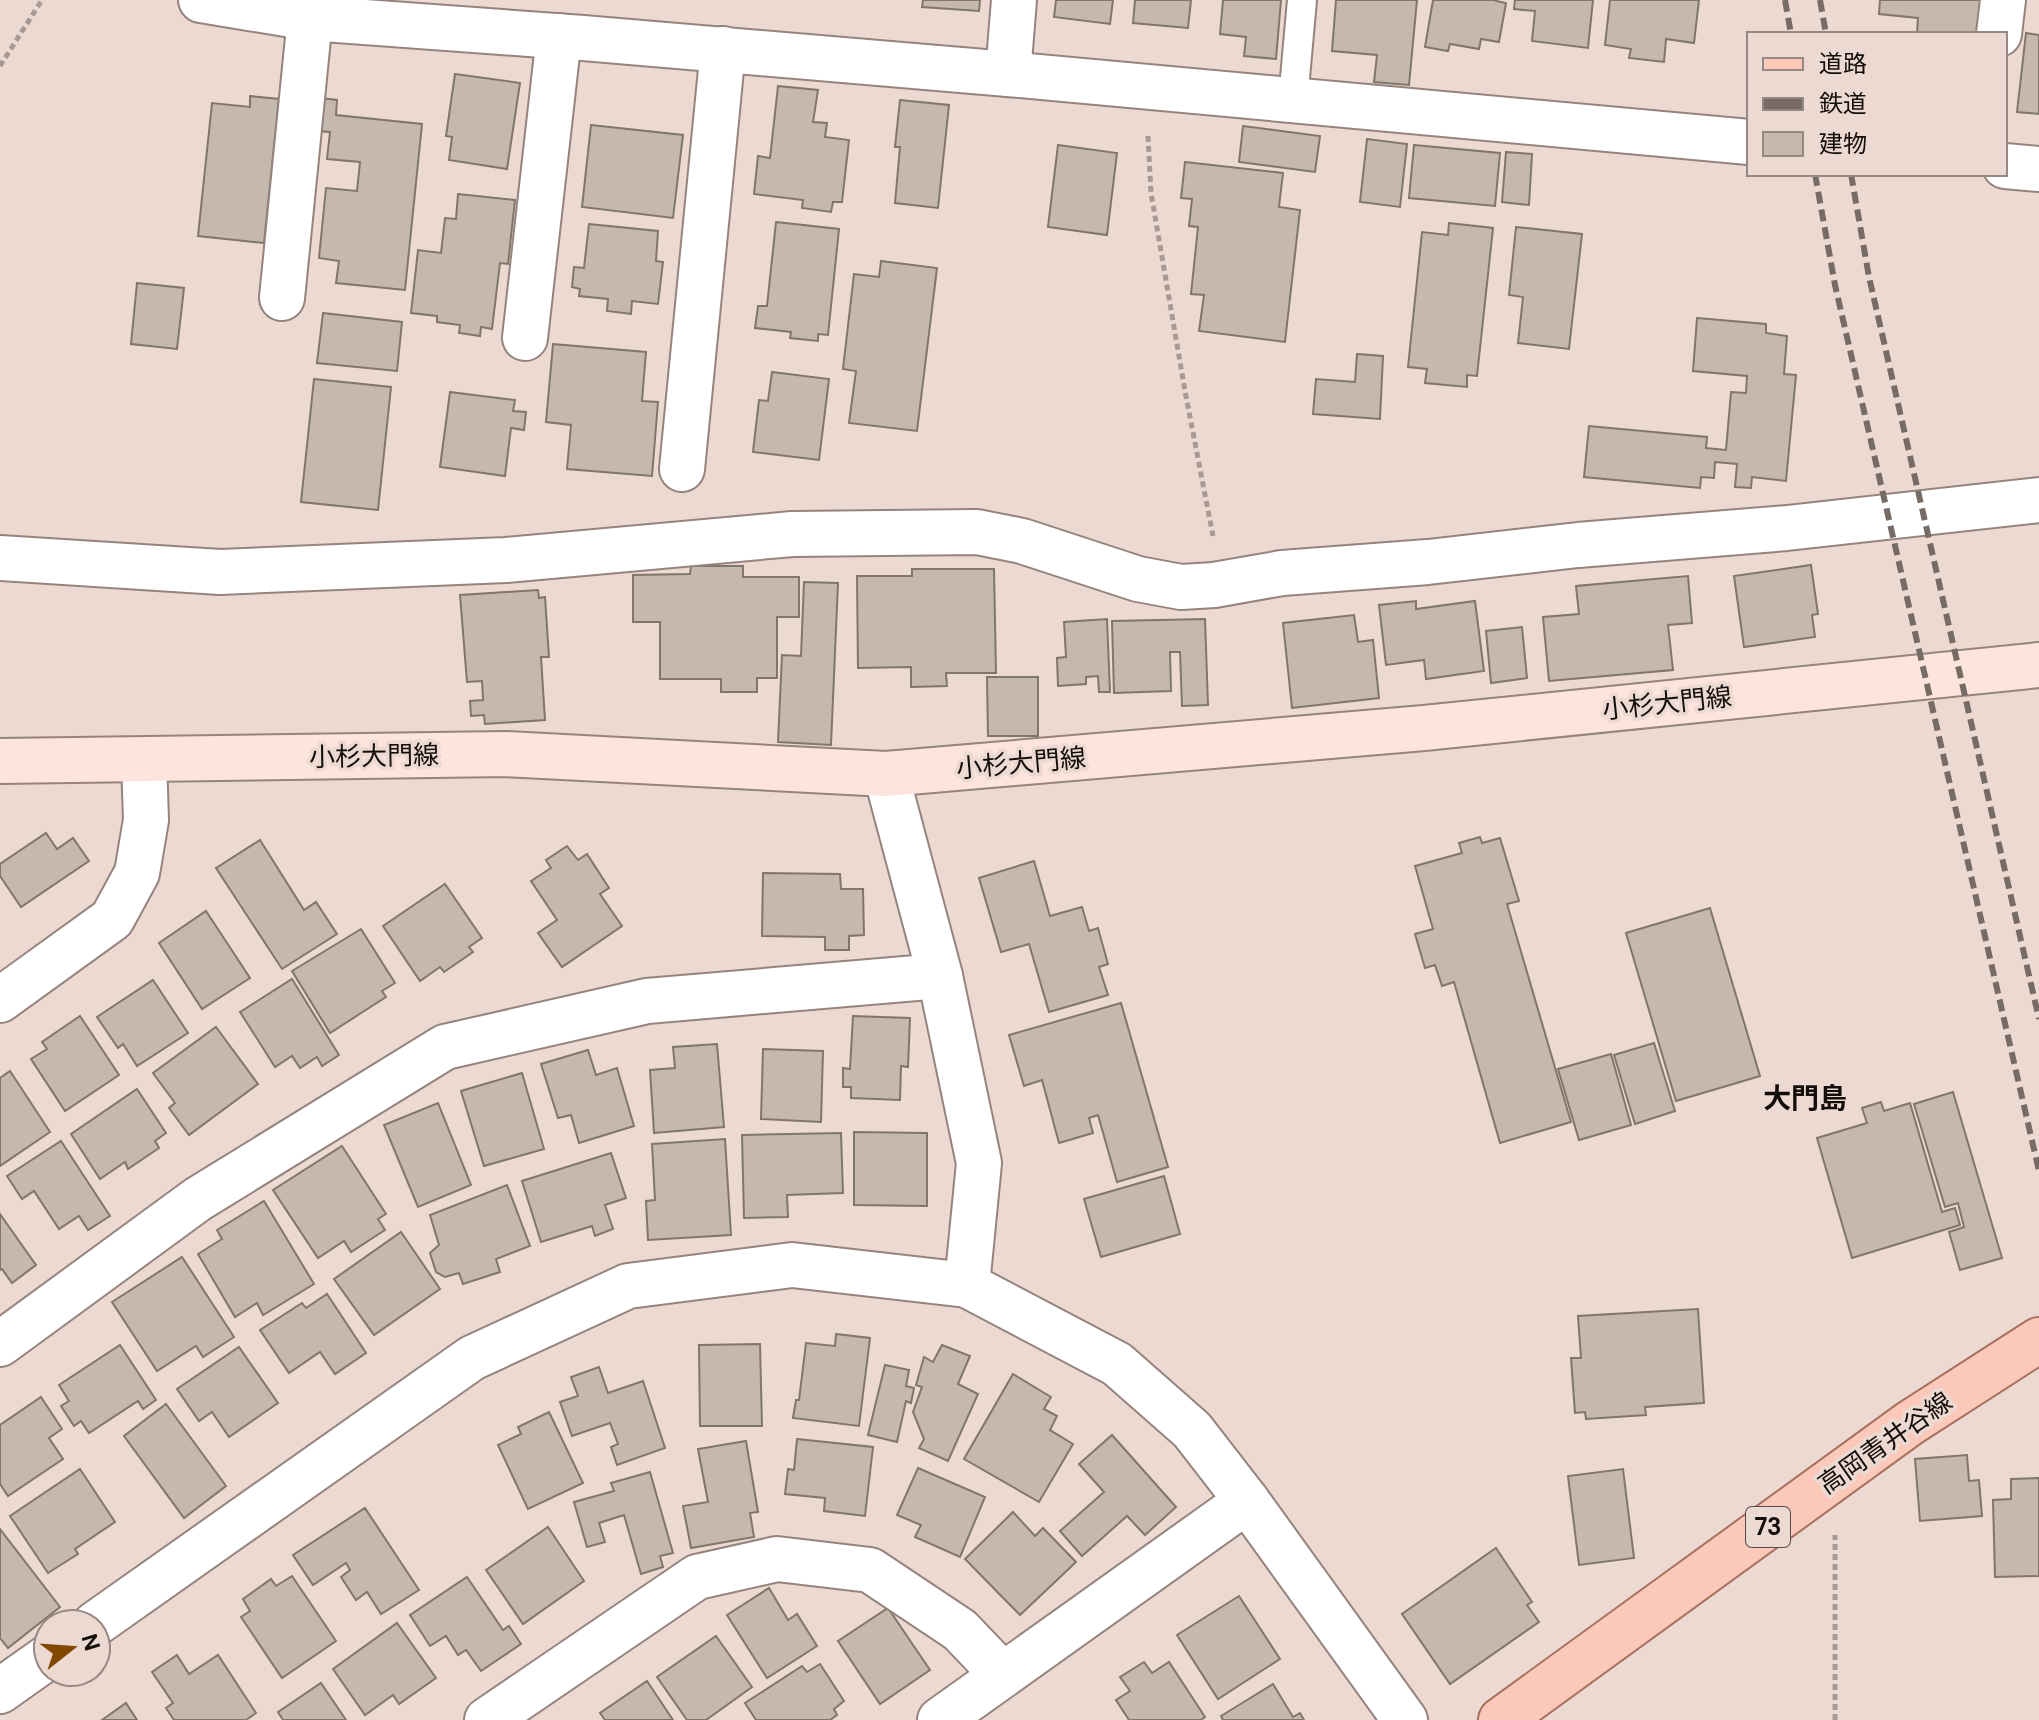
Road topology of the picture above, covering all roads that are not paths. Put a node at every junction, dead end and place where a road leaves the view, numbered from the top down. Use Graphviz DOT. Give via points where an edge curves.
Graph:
graph roads {
  1 [pos="201,0"];
  2 [pos="1014,0"];
  3 [pos="1302,0"];
  4 [pos="2003,0"];
  5 [pos="310,18"];
  6 [pos="576,25"];
  7 [pos="1999,32"];
  8 [pos="723,49"];
  9 [pos="1008,74"];
  10 [pos="1293,100"];
  11 [pos="1747,142"];
  12 [pos="2007,166"];
  13 [pos="2039,169"];
  14 [pos="282,298"];
  15 [pos="525,338"];
  16 [pos="682,469"];
  17 [pos="2039,500"];
  18 [pos="0,558"];
  19 [pos="2039,665"];
  20 [pos="144,760"];
  21 [pos="0,761"];
  22 [pos="886,774"];
  23 [pos="940,976"];
  24 [pos="0,1000"];
  25 [pos="967,1285"];
  26 [pos="2039,1340"];
  27 [pos="0,1344"];
  28 [pos="1247,1501"];
  29 [pos="112,1612"];
  30 [pos="32,1668"];
  31 [pos="1002,1674"];
  32 [pos="0,1691"];
  33 [pos="487,1720"];
  34 [pos="940,1720"];
  35 [pos="1405,1720"];
  36 [pos="1501,1720"];
  1 -- 5 [label="street"];
  2 -- 9 [label="street"];
  3 -- 10 [label="lane"];
  4 -- 7 [label="street"];
  5 -- 6 [label="street"];
  5 -- 14 [label="street"];
  6 -- 8 [label="street"];
  6 -- 15 [label="street"];
  8 -- 9 [label="street"];
  8 -- 16 [label="street"];
  9 -- 10 [label="street"];
  10 -- 11 [label="street"];
  12 -- 13 [label="street"];
  17 -- 18 [label="street" via="1181,587 977,532 792,534 506,560 220,572"];
  19 -- 22 [label="main road, 小杉大門線" via="1424,728"];
  20 -- 21 [label="main road, 小杉大門線"];
  20 -- 22 [label="main road, 小杉大門線" via="506,754"];
  20 -- 24 [label="street" via="146,820 137,873 112,919"];
  22 -- 23 [label="street"];
  23 -- 25 [label="street" via="979,1163"];
  23 -- 27 [label="street" via="647,1001 445,1047 198,1199"];
  25 -- 28 [label="street" via="1117,1364 1192,1430"];
  25 -- 29 [label="street" via="792,1265 628,1286 472,1358"];
  26 -- 36 [label="main road, 高岡青井谷線 / 73" via="1910,1423"];
  28 -- 31 [label="street"];
  28 -- 35 [label="street"];
  30 -- 32 [label="street"];
  31 -- 33 [label="street" via="960,1630 870,1570 777,1559 697,1577"];
  31 -- 34 [label="street"];
}
